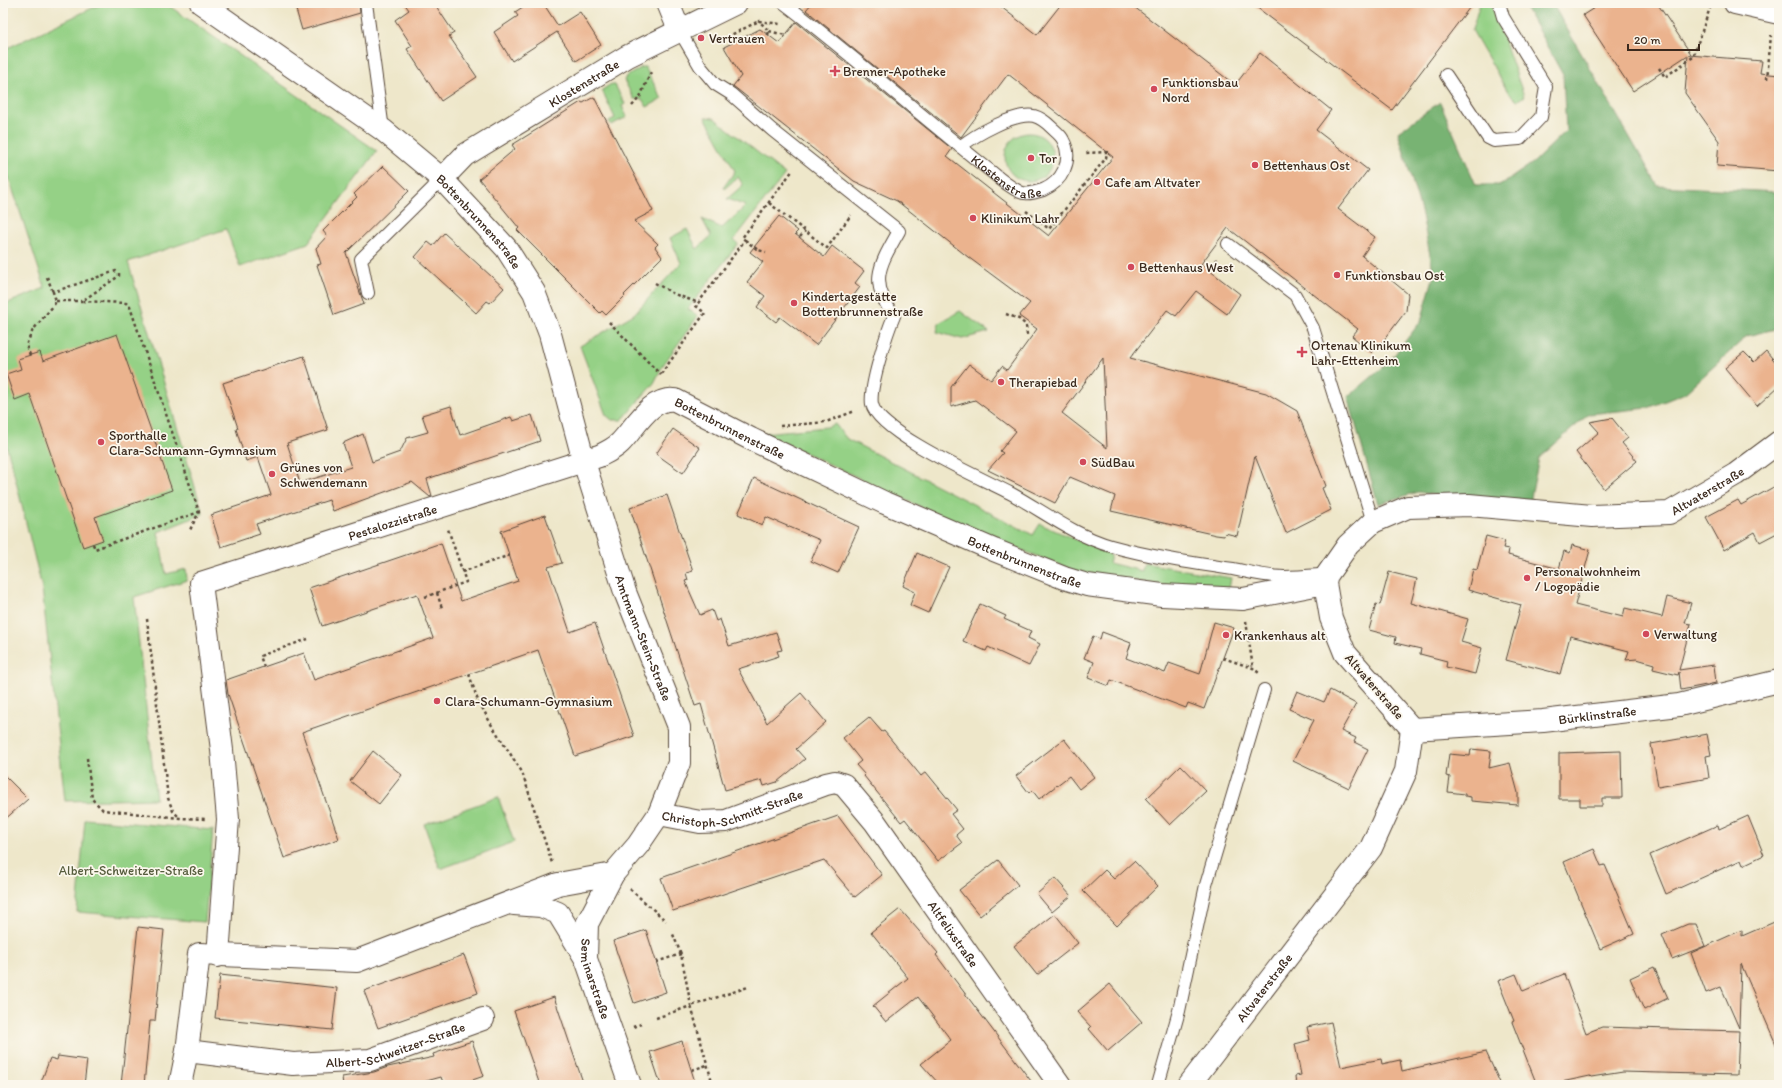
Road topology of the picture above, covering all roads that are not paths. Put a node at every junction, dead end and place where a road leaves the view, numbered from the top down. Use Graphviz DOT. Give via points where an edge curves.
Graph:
graph roads {
  1 [pos="201,3"];
  2 [pos="366,3"];
  3 [pos="668,3"];
  4 [pos="736,3"];
  5 [pos="784,3"];
  6 [pos="1499,3"];
  7 [pos="1734,3"];
  8 [pos="1776,13"];
  9 [pos="678,30"];
  10 [pos="1446,75"];
  11 [pos="383,130"];
  12 [pos="960,147"];
  13 [pos="442,179"];
  14 [pos="1228,244"];
  15 [pos="368,293"];
  16 [pos="1779,442"];
  17 [pos="584,462"];
  18 [pos="1373,522"];
  19 [pos="1326,579"];
  20 [pos="1779,681"];
  21 [pos="1264,690"];
  22 [pos="1412,729"];
  23 [pos="844,785"];
  24 [pos="659,814"];
  25 [pos="613,874"];
  26 [pos="508,904"];
  27 [pos="218,956"];
  28 [pos="586,959"];
  29 [pos="483,1019"];
  30 [pos="187,1051"];
  31 [pos="180,1085"];
  32 [pos="630,1085"];
  33 [pos="1060,1085"];
  34 [pos="1158,1085"];
  35 [pos="1189,1085"];
  1 -- 11 [label="street, Bottenbrunnenstraße"];
  2 -- 11 [label="lane"];
  3 -- 9 [label="street"];
  4 -- 9 [label="street, Klostenstraße"];
  5 -- 12 [label="lane, Klostenstraße"];
  6 -- 10 [label="lane" via="1503,17 1546,87 1541,117 1520,139 1494,141 1488,138"];
  7 -- 8 [label="street"];
  9 -- 13 [label="street, Klostenstraße" via="628,56 465,155"];
  9 -- 19 [label="lane" via="700,66 715,84 731,94 899,231 879,273 879,287 885,304 894,316 886,333 872,405 892,428 917,445 1052,519 1110,546 1171,560 1282,577"];
  11 -- 13 [label="street, Bottenbrunnenstraße"];
  12 -- 12 [label="lane, Klostenstraße" via="1002,181 1022,193 1038,192 1051,186 1062,176 1066,163 1067,150 1063,140 1042,119 1032,115 1016,118 975,135"];
  13 -- 15 [label="lane" via="361,259"];
  13 -- 17 [label="street, Bottenbrunnenstraße" via="506,248 534,292 560,366"];
  14 -- 18 [label="lane" via="1295,296 1313,328"];
  16 -- 18 [label="street, Altvaterstraße" via="1736,474 1669,513 1592,516 1469,505 1408,507"];
  17 -- 19 [label="street, Bottenbrunnenstraße" via="615,447 659,402 675,400 758,443 885,503 1064,578 1087,585 1162,595 1243,599"];
  17 -- 24 [label="street, Amtmann-Stein-Straße" via="625,592 680,727 679,763"];
  17 -- 27 [label="street, Pestalozzistraße" via="201,583 228,819"];
  18 -- 19 [label="street, Altvaterstraße" via="1348,545"];
  19 -- 22 [label="street, Altvaterstraße" via="1331,618 1345,653"];
  20 -- 22 [label="street, Bürklinstraße" via="1672,706 1543,721"];
  21 -- 34 [label="lane" via="1206,885 1179,1011"];
  22 -- 35 [label="street, Altvaterstraße" via="1406,771 1371,848"];
  23 -- 24 [label="street, Christoph-Schmitt-Straße" via="835,782 826,784 726,821 700,822"];
  23 -- 33 [label="street, Altfelixstraße" via="875,822"];
  24 -- 25 [label="street, Christoph-Schmitt-Straße" via="638,845"];
  25 -- 26 [label="street" via="558,884"];
  25 -- 28 [label="street, Seminarstraße" via="587,924"];
  26 -- 27 [label="street" via="357,961"];
  26 -- 28 [label="street" via="541,906 558,914"];
  27 -- 30 [label="street" via="199,954"];
  28 -- 32 [label="street, Seminarstraße"];
  29 -- 30 [label="street, Albert-Schweitzer-Straße" via="370,1060 293,1064"];
  30 -- 31 [label="street"];
}
